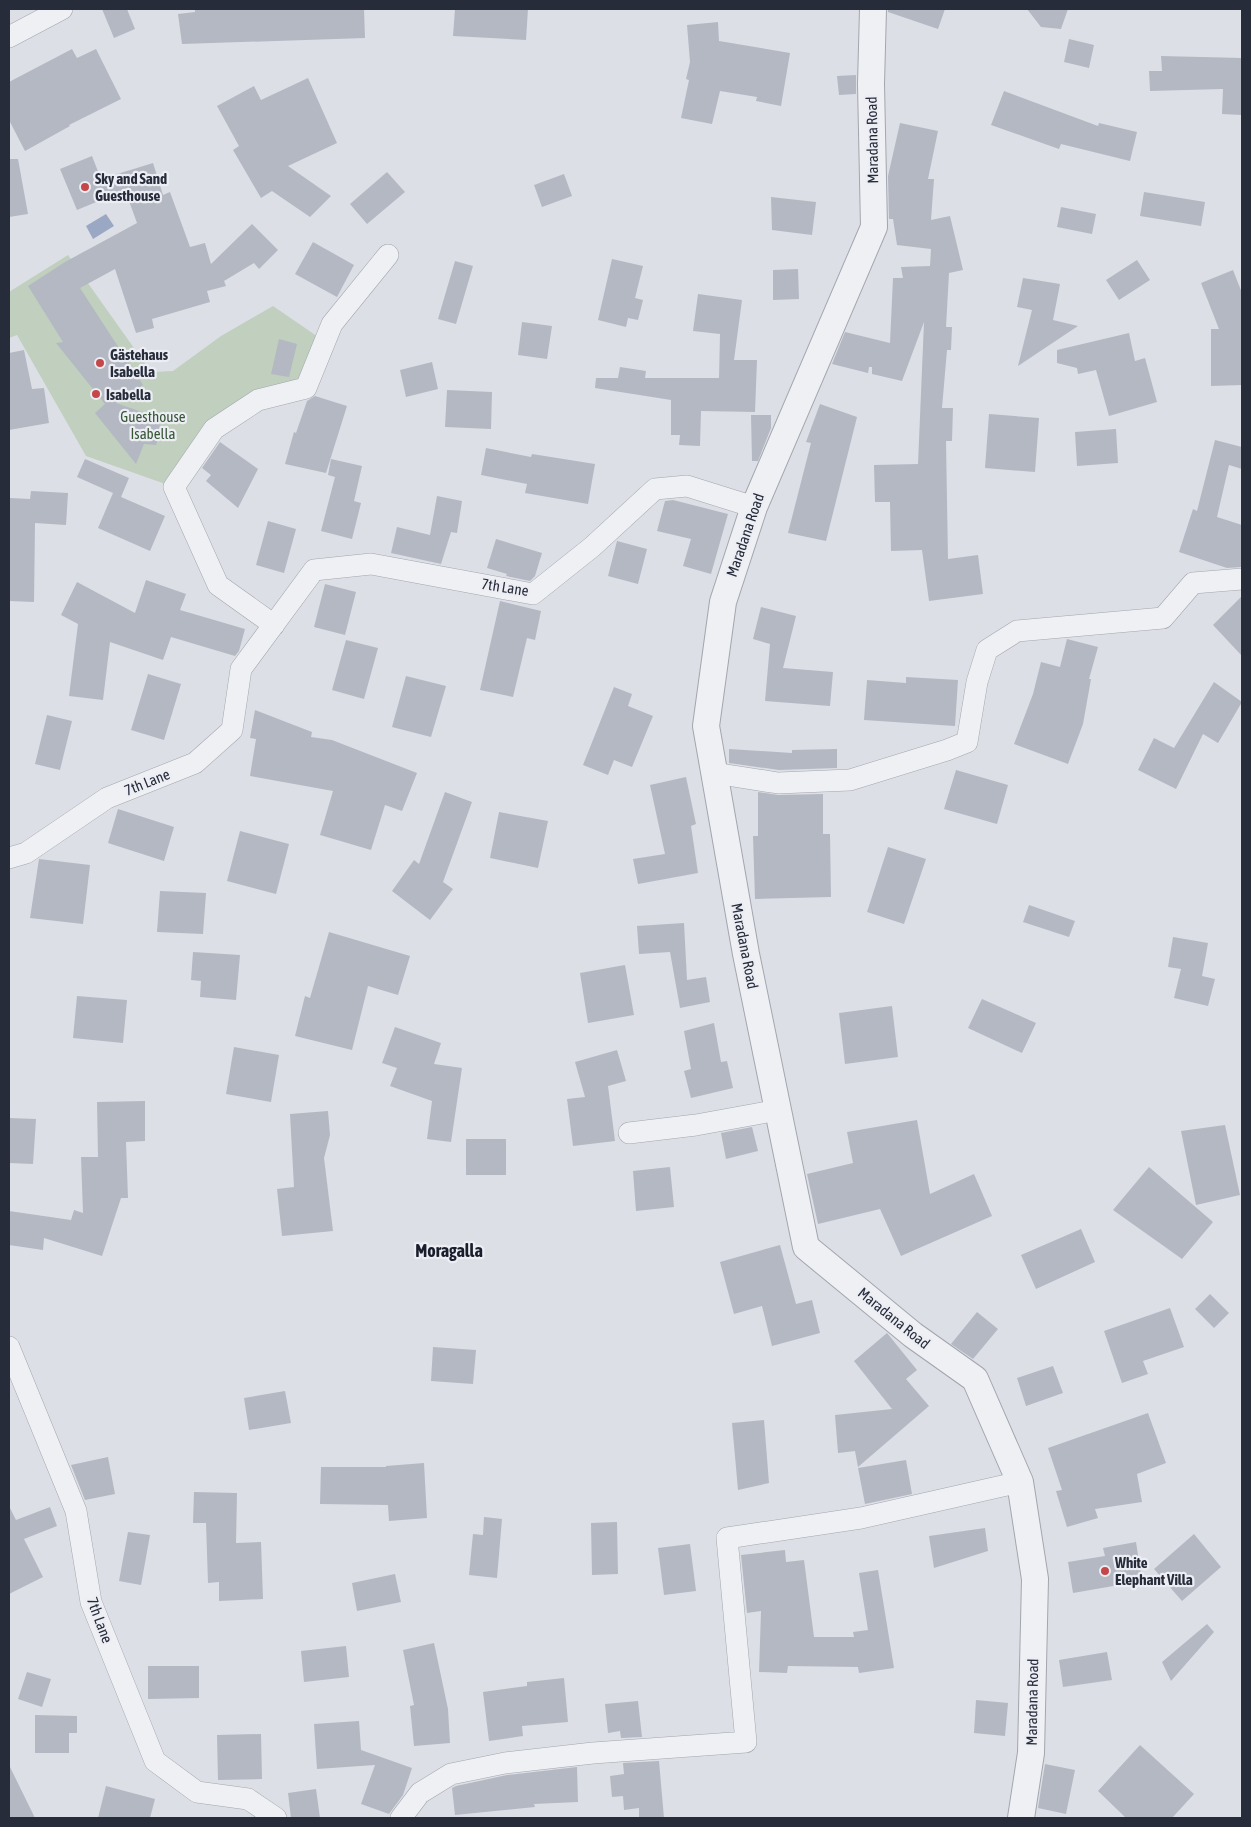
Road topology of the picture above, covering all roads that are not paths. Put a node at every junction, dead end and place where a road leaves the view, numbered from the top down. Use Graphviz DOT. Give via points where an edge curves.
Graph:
graph roads {
  1 [pos="62,9"];
  2 [pos="873,9"];
  3 [pos="9,37"];
  4 [pos="388,255"];
  5 [pos="754,507"];
  6 [pos="1242,579"];
  7 [pos="274,625"];
  8 [pos="714,773"];
  9 [pos="9,858"];
  10 [pos="778,1110"];
  11 [pos="629,1134"];
  12 [pos="9,1347"];
  13 [pos="1020,1482"];
  14 [pos="276,1818"];
  15 [pos="401,1818"];
  16 [pos="1021,1818"];
  1 -- 3 [label="street"];
  2 -- 5 [label="street, Maradana Road" via="874,226"];
  4 -- 7 [label="street" via="332,324 306,388 258,400 214,429 174,487 218,585"];
  5 -- 7 [label="street, 7th Lane" via="686,486 654,489 592,547 533,594 371,564 314,570"];
  5 -- 8 [label="street, Maradana Road" via="723,602 706,726"];
  6 -- 8 [label="street" via="1193,583 1163,618 1017,632 987,650 977,682 967,742 947,750 850,780 778,783"];
  7 -- 9 [label="street, 7th Lane" via="241,669 232,730 225,737 195,763 107,798 26,853"];
  8 -- 10 [label="street, Maradana Road"];
  10 -- 11 [label="street" via="696,1126"];
  10 -- 13 [label="street, Maradana Road" via="806,1247 913,1335 975,1379"];
  12 -- 14 [label="street, 7th Lane" via="76,1511 91,1602 155,1761 197,1792 248,1799"];
  13 -- 15 [label="street" via="861,1518 727,1538 746,1742 593,1752 505,1763 451,1774 420,1793"];
  13 -- 16 [label="street, Maradana Road" via="1035,1579 1031,1753"];
}
